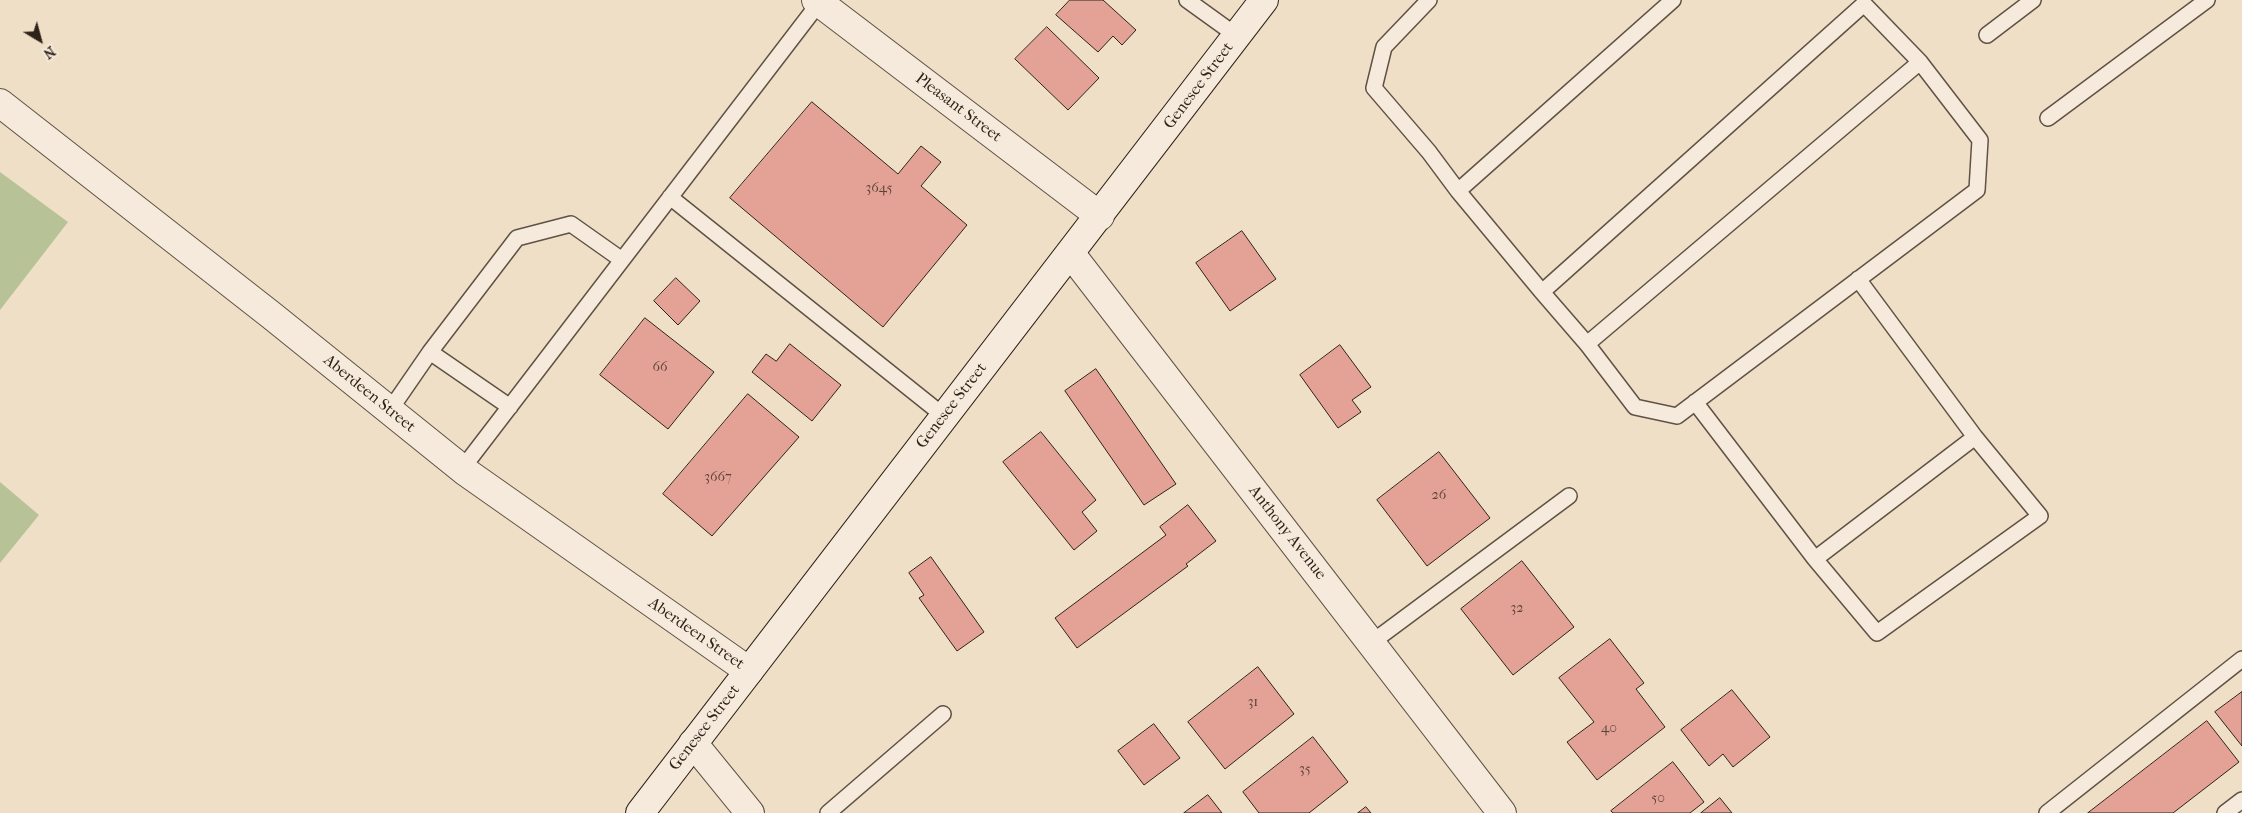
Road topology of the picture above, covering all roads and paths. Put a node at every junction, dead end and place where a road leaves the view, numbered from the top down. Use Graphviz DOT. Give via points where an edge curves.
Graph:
graph roads {
  1 [pos="1187,0"];
  2 [pos="1264,0"];
  3 [pos="1429,0"];
  4 [pos="1673,0"];
  5 [pos="2032,0"];
  6 [pos="2207,0"];
  7 [pos="817,1"];
  8 [pos="1865,1"];
  9 [pos="1987,35"];
  10 [pos="1237,36"];
  11 [pos="1920,62"];
  12 [pos="0,103"];
  13 [pos="2048,118"];
  14 [pos="1458,191"];
  15 [pos="670,197"];
  16 [pos="1100,216"];
  17 [pos="1071,254"];
  18 [pos="622,260"];
  19 [pos="1858,279"];
  20 [pos="1542,292"];
  21 [pos="1587,344"];
  22 [pos="430,352"];
  23 [pos="1695,402"];
  24 [pos="510,407"];
  25 [pos="390,410"];
  26 [pos="944,416"];
  27 [pos="1975,438"];
  28 [pos="462,469"];
  29 [pos="1569,496"];
  30 [pos="1815,558"];
  31 [pos="1371,643"];
  32 [pos="2242,660"];
  33 [pos="749,671"];
  34 [pos="943,714"];
  35 [pos="693,743"];
  36 [pos="2242,800"];
  37 [pos="640,813"];
  38 [pos="750,813"];
  39 [pos="828,813"];
  40 [pos="1502,813"];
  41 [pos="2047,813"];
  42 [pos="2225,813"];
  1 -- 10 [label="lane"];
  2 -- 10 [label="street, Genesee Street"];
  3 -- 14 [label="lane" via="1384,47 1374,88"];
  4 -- 14 [label="lane"];
  5 -- 9 [label="lane"];
  6 -- 13 [label="lane"];
  7 -- 15 [label="lane"];
  7 -- 16 [label="street, Pleasant Street"];
  8 -- 11 [label="lane"];
  8 -- 20 [label="lane"];
  10 -- 16 [label="street, Genesee Street"];
  11 -- 19 [label="lane" via="1980,140 1977,190"];
  11 -- 21 [label="lane"];
  12 -- 25 [label="street, Aberdeen Street"];
  14 -- 20 [label="lane"];
  15 -- 18 [label="lane"];
  15 -- 26 [label="lane"];
  16 -- 17 [label="street, Genesee Street"];
  17 -- 26 [label="street, Genesee Street"];
  17 -- 31 [label="street, Anthony Avenue"];
  18 -- 22 [label="lane" via="570,224 517,238"];
  18 -- 24 [label="lane"];
  19 -- 23 [label="lane"];
  19 -- 27 [label="lane"];
  20 -- 21 [label="lane"];
  21 -- 23 [label="lane" via="1635,407 1677,416"];
  22 -- 24 [label="lane"];
  22 -- 25 [label="lane"];
  23 -- 30 [label="lane"];
  24 -- 28 [label="lane"];
  25 -- 28 [label="street, Aberdeen Street"];
  26 -- 33 [label="street, Genesee Street"];
  27 -- 30 [label="lane"];
  27 -- 30 [label="lane" via="2040,516 1877,634"];
  28 -- 33 [label="street, Aberdeen Street"];
  29 -- 31 [label="lane"];
  31 -- 40 [label="street, Anthony Avenue"];
  32 -- 41 [label="lane"];
  33 -- 35 [label="street, Genesee Street"];
  34 -- 39 [label="lane"];
  35 -- 37 [label="street, Genesee Street"];
  35 -- 38 [label="street"];
  36 -- 42 [label="lane"];
}
